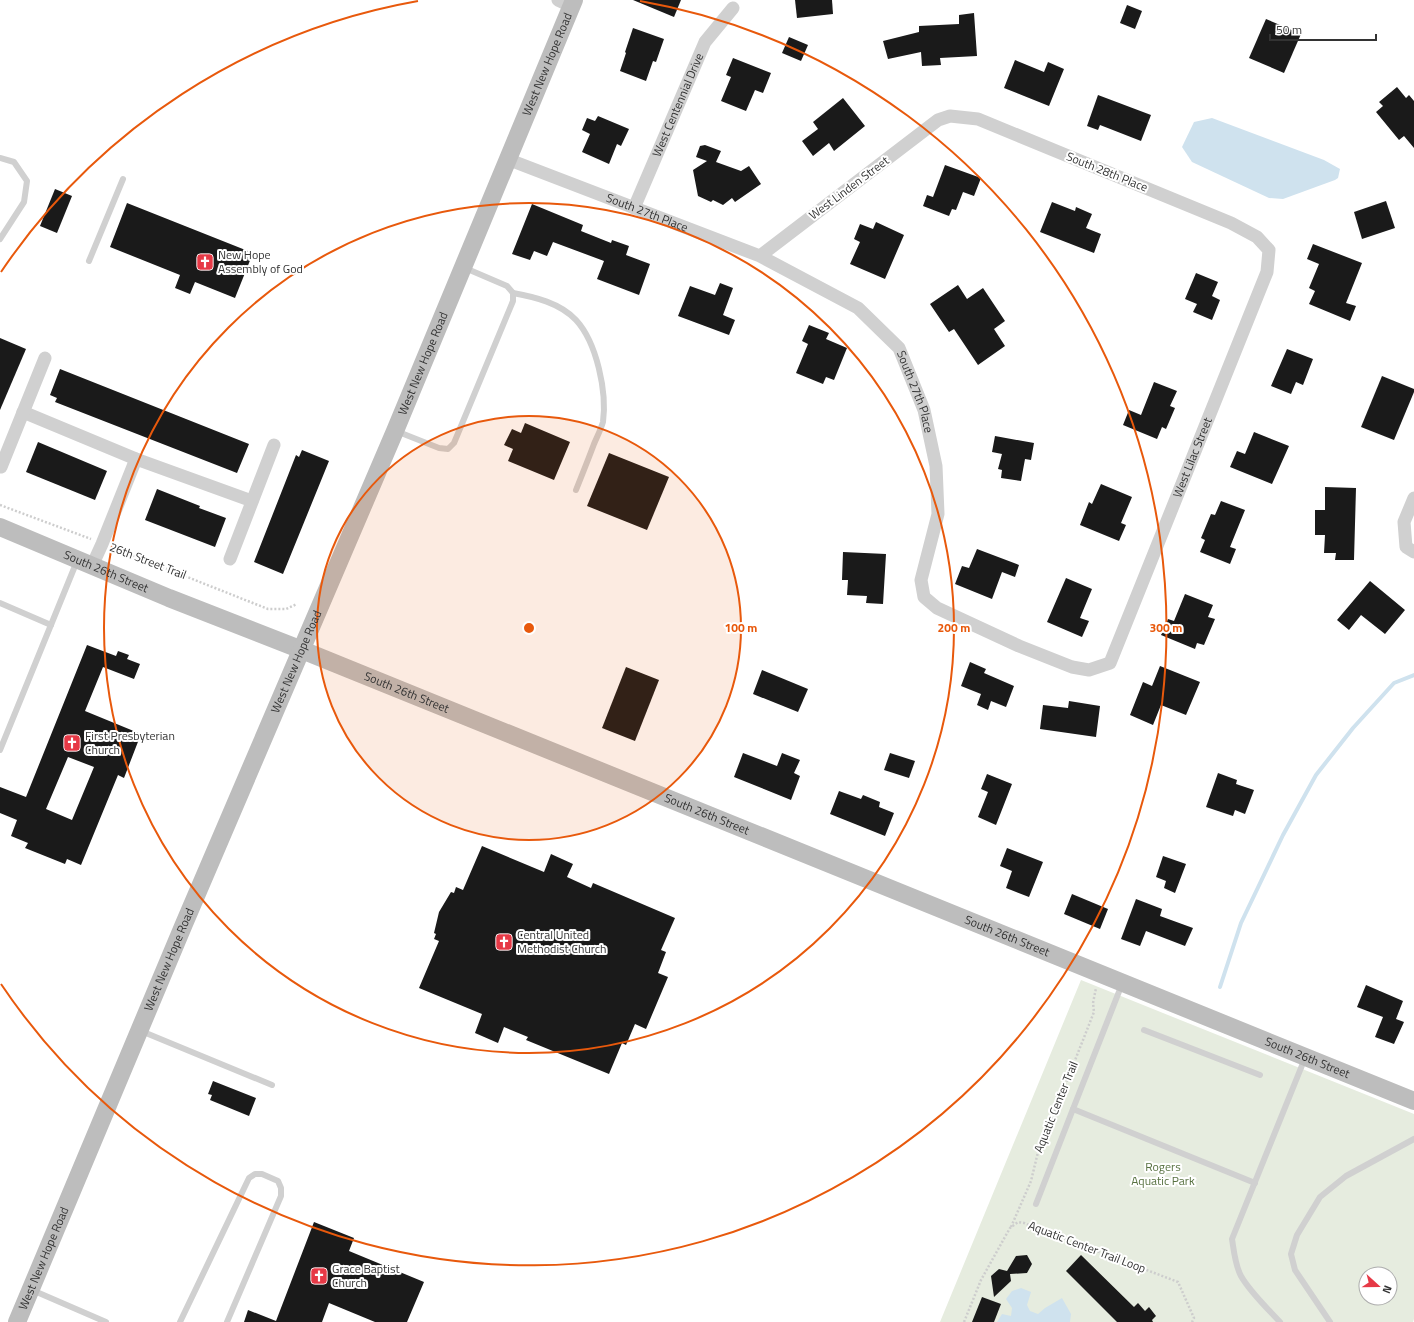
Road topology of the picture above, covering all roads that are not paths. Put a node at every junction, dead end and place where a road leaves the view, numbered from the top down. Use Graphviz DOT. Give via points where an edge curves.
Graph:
graph roads {
  1 [pos="568,2"];
  2 [pos="733,8"];
  3 [pos="938,120"];
  4 [pos="0,158"];
  5 [pos="507,159"];
  6 [pos="122,179"];
  7 [pos="634,208"];
  8 [pos="0,239"];
  9 [pos="1269,250"];
  10 [pos="760,256"];
  11 [pos="89,261"];
  12 [pos="463,267"];
  13 [pos="513,293"];
  14 [pos="45,358"];
  15 [pos="23,412"];
  16 [pos="395,431"];
  17 [pos="274,444"];
  18 [pos="136,459"];
  19 [pos="1,467"];
  20 [pos="576,490"];
  21 [pos="1414,498"];
  22 [pos="252,501"];
  23 [pos="0,527"];
  24 [pos="1414,552"];
  25 [pos="230,559"];
  26 [pos="85,563"];
  27 [pos="0,603"];
  28 [pos="51,625"];
  29 [pos="302,650"];
  30 [pos="1110,663"];
  31 [pos="0,750"];
  32 [pos="1122,983"];
  33 [pos="1144,1030"];
  34 [pos="139,1031"];
  35 [pos="1306,1057"];
  36 [pos="1260,1075"];
  37 [pos="272,1085"];
  38 [pos="1414,1101"];
  39 [pos="1073,1109"];
  40 [pos="1414,1139"];
  41 [pos="1255,1183"];
  42 [pos="1036,1204"];
  43 [pos="30,1289"];
  44 [pos="17,1322"];
  45 [pos="106,1322"];
  46 [pos="180,1322"];
  47 [pos="226,1322"];
  48 [pos="1280,1322"];
  49 [pos="1330,1322"];
  1 -- 5 [label="street, West New Hope Road"];
  2 -- 7 [label="street, West Centennial Drive" via="705,42"];
  3 -- 9 [label="street, South 28th Place" via="950,116 978,119 1231,223 1257,237"];
  3 -- 10 [label="street, West Linden Street"];
  4 -- 8 [label="lane" via="14,162 27,181 24,202"];
  5 -- 7 [label="street, South 27th Place"];
  5 -- 12 [label="street, West New Hope Road"];
  6 -- 11 [label="lane"];
  7 -- 10 [label="street, South 27th Place"];
  9 -- 30 [label="street, West Lilac Street" via="1267,272"];
  10 -- 30 [label="street, South 27th Place" via="858,308 899,348 924,410 936,466 938,514 921,580 924,597 936,608 1072,667 1089,670"];
  12 -- 13 [label="lane" via="507,286"];
  12 -- 16 [label="street, West New Hope Road"];
  13 -- 16 [label="lane" via="513,301 454,443 448,449 439,448"];
  13 -- 20 [label="lane" via="540,298 576,320 588,338 599,366 604,404 602,423"];
  14 -- 15 [label="street"];
  15 -- 18 [label="street"];
  15 -- 19 [label="street"];
  16 -- 29 [label="street, West New Hope Road"];
  17 -- 22 [label="street"];
  18 -- 22 [label="street"];
  18 -- 26 [label="street" via="102,544"];
  21 -- 24 [label="street" via="1404,522 1406,547"];
  22 -- 25 [label="street"];
  23 -- 26 [label="street, South 26th Street"];
  26 -- 28 [label="lane"];
  26 -- 29 [label="street, South 26th Street"];
  27 -- 28 [label="lane"];
  28 -- 31 [label="lane"];
  29 -- 32 [label="street, South 26th Street"];
  29 -- 34 [label="street, West New Hope Road"];
  32 -- 35 [label="street, South 26th Street"];
  32 -- 39 [label="lane"];
  33 -- 36 [label="lane"];
  34 -- 37 [label="lane"];
  34 -- 43 [label="street, West New Hope Road"];
  35 -- 38 [label="street, South 26th Street"];
  35 -- 41 [label="lane"];
  39 -- 41 [label="lane"];
  39 -- 42 [label="lane"];
  40 -- 49 [label="lane" via="1346,1176 1320,1197 1297,1235 1292,1254 1295,1270"];
  41 -- 48 [label="lane" via="1232,1239 1234,1255 1241,1276"];
  43 -- 44 [label="street, West New Hope Road"];
  43 -- 45 [label="lane"];
  46 -- 47 [label="lane" via="249,1178 255,1174 262,1174 278,1181 281,1196"];
}
